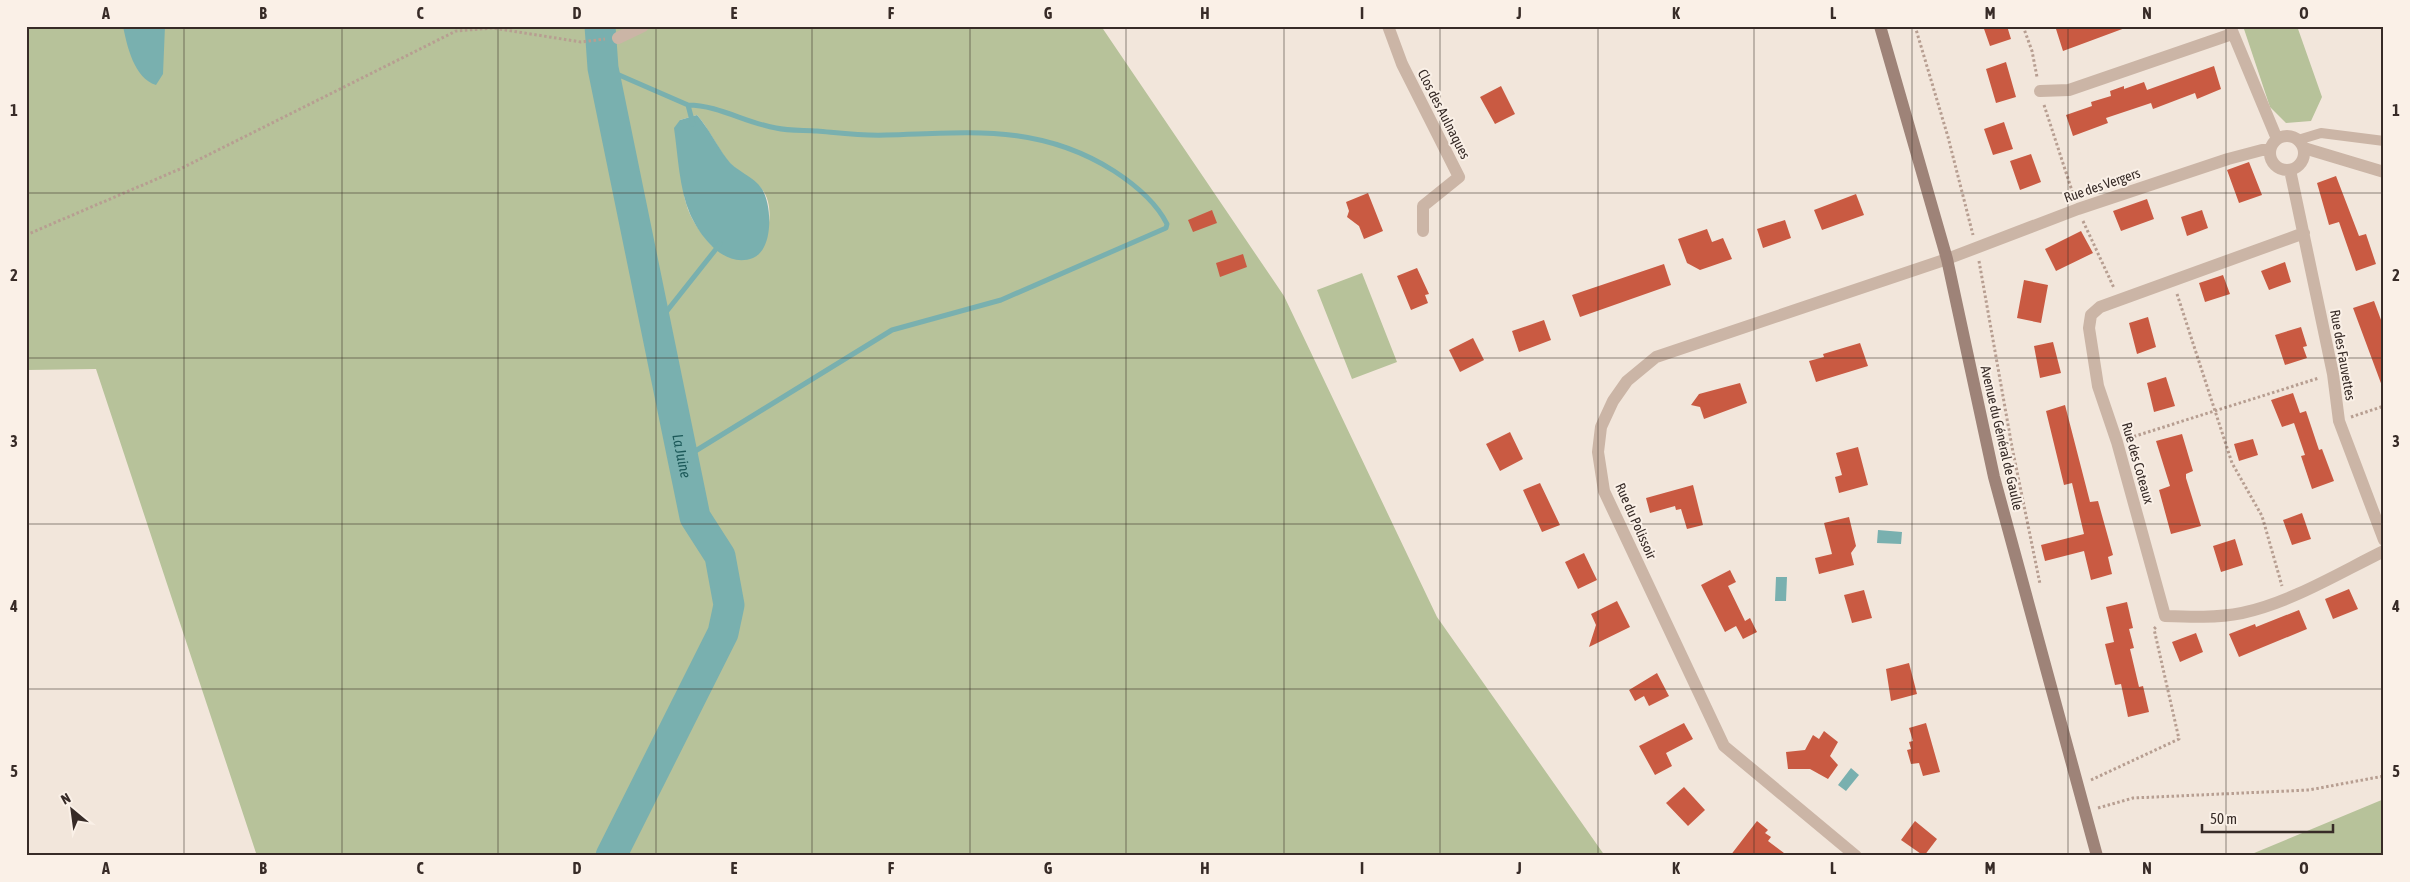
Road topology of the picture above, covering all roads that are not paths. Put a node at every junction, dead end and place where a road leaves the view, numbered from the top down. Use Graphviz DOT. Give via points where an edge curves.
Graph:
graph roads {
  1 [pos="643,26"];
  2 [pos="1388,26"];
  3 [pos="1880,26"];
  4 [pos="2231,30"];
  5 [pos="618,38"];
  6 [pos="2040,91"];
  7 [pos="2384,141"];
  8 [pos="2274,144"];
  9 [pos="2301,144"];
  10 [pos="2290,170"];
  11 [pos="2384,172"];
  12 [pos="1422,231"];
  13 [pos="2304,233"];
  14 [pos="1947,259"];
  15 [pos="2384,540"];
  16 [pos="2384,551"];
  17 [pos="1856,856"];
  18 [pos="2097,856"];
  1 -- 5 [label="street"];
  2 -- 12 [label="street, Clos des Aulnaques" via="1402,64 1458,177 1423,206"];
  3 -- 14 [label="main road, Avenue du Général de Gaulle"];
  4 -- 6 [label="street" via="2069,90"];
  4 -- 8 [label="street"];
  7 -- 9 [label="lane" via="2320,133"];
  8 -- 9 [label="street" via="2288,136"];
  8 -- 10 [label="street" via="2270,155 2275,165"];
  8 -- 14 [label="street, Rue des Vergers" via="2078,210"];
  9 -- 10 [label="street" via="2303,160"];
  9 -- 11 [label="street"];
  10 -- 13 [label="street, Rue des Fauvettes"];
  13 -- 15 [label="street, Rue des Fauvettes" via="2333,374 2339,421"];
  13 -- 16 [label="street, Rue des Coteaux" via="2100,308 2091,315 2089,328 2098,386 2117,442 2165,616 2195,618 2242,613 2286,598"];
  14 -- 17 [label="street, Rue du Polissoir" via="1656,357 1627,381 1601,427 1598,452 1604,491 1724,746"];
  14 -- 18 [label="main road, Avenue du Général de Gaulle" via="1994,477"];
}
